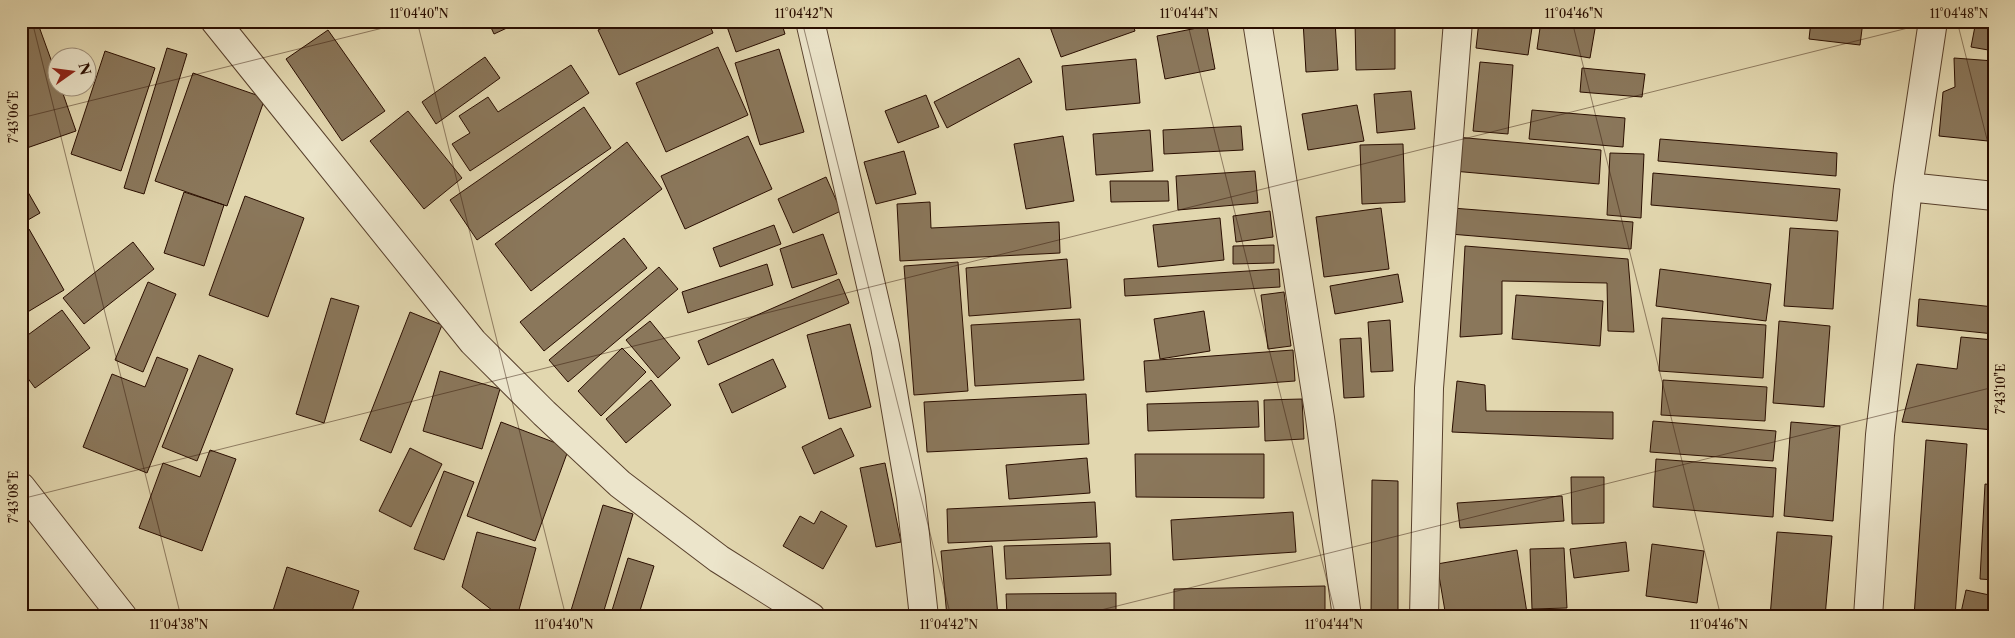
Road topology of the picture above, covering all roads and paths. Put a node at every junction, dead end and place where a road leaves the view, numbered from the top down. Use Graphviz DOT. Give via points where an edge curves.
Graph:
graph roads {
  1 [pos="215,21"];
  2 [pos="810,21"];
  3 [pos="1257,21"];
  4 [pos="1458,21"];
  5 [pos="1933,21"];
  6 [pos="1908,187"];
  7 [pos="1994,196"];
  8 [pos="21,487"];
  9 [pos="123,617"];
  10 [pos="811,617"];
  11 [pos="924,617"];
  12 [pos="1347,617"];
  13 [pos="1424,617"];
  14 [pos="1868,617"];
  1 -- 10 [label="street" via="473,342 620,484 719,559"];
  2 -- 11 [label="street" via="884,346 911,498"];
  3 -- 12 [label="street" via="1320,418"];
  4 -- 13 [label="street" via="1429,388"];
  5 -- 6 [label="street"];
  6 -- 7 [label="street"];
  6 -- 14 [label="street" via="1880,435"];
  8 -- 9 [label="street"];
}
